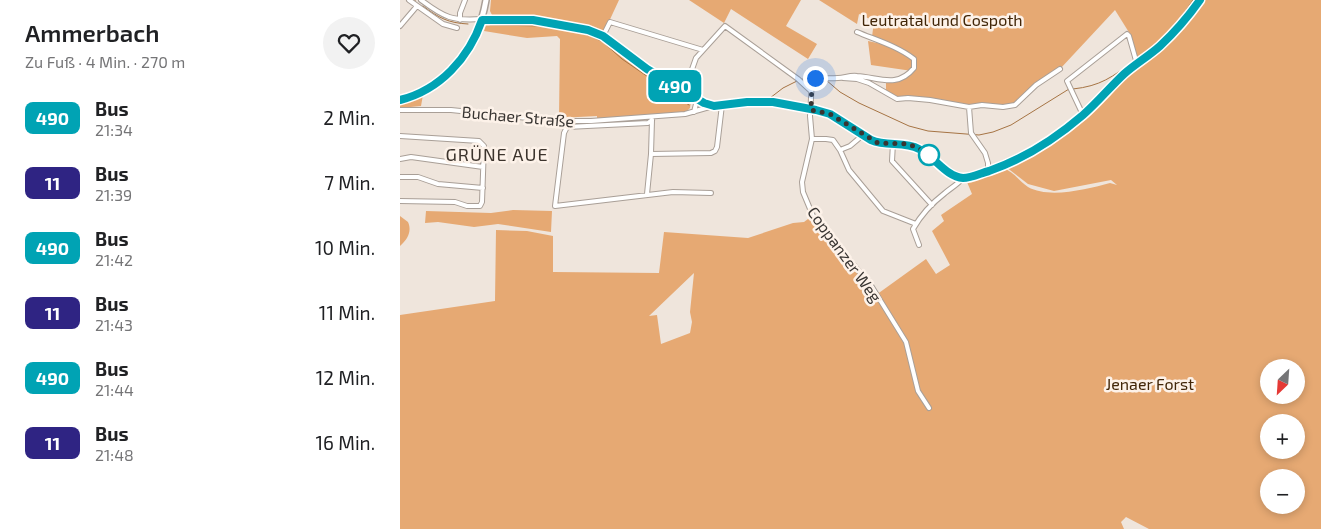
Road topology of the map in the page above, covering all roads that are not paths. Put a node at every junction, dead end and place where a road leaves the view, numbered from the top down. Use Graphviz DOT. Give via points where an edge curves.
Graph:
graph roads {
  1 [pos="409,0"];
  2 [pos="421,0"];
  3 [pos="465,0"];
  4 [pos="486,0"];
  5 [pos="1200,0"];
  6 [pos="417,6"];
  7 [pos="460,20"];
  8 [pos="482,20"];
  9 [pos="400,26"];
  10 [pos="457,28"];
  11 [pos="857,32"];
  12 [pos="603,36"];
  13 [pos="704,50"];
  14 [pos="1136,64"];
  15 [pos="1060,69"];
  16 [pos="843,78"];
  17 [pos="812,80"];
  18 [pos="801,81"];
  19 [pos="811,91"];
  20 [pos="684,92"];
  21 [pos="400,100"];
  22 [pos="697,100"];
  23 [pos="722,105"];
  24 [pos="714,106"];
  25 [pos="969,107"];
  26 [pos="400,110"];
  27 [pos="811,110"];
  28 [pos="694,112"];
  29 [pos="1083,115"];
  30 [pos="652,118"];
  31 [pos="863,135"];
  32 [pos="400,136"];
  33 [pos="812,139"];
  34 [pos="893,144"];
  35 [pos="840,150"];
  36 [pos="651,154"];
  37 [pos="400,159"];
  38 [pos="483,167"];
  39 [pos="988,171"];
  40 [pos="400,177"];
  41 [pos="963,178"];
  42 [pos="483,188"];
  43 [pos="711,193"];
  44 [pos="647,194"];
  45 [pos="400,200"];
  46 [pos="932,205"];
  47 [pos="916,224"];
  48 [pos="919,245"];
  49 [pos="929,408"];
  1 -- 6 [label="street"];
  2 -- 6 [label="street"];
  2 -- 7 [label="street" via="440,14"];
  3 -- 7 [label="street"];
  4 -- 8 [label="main road"];
  5 -- 14 [label="main road" via="1175,32"];
  6 -- 9 [label="street"];
  6 -- 10 [label="street" via="445,25"];
  7 -- 8 [label="street"];
  8 -- 12 [label="main road" via="533,20 582,28"];
  8 -- 21 [label="main road" via="471,44 449,74 420,93"];
  11 -- 16 [label="street" via="909,55 914,59 914,68 892,81 856,76"];
  12 -- 13 [label="street" via="610,22"];
  12 -- 20 [label="main road"];
  13 -- 18 [label="street" via="725,26"];
  13 -- 20 [label="street" via="696,58"];
  14 -- 29 [label="main road"];
  14 -- 29 [label="street" via="1127,34 1067,81"];
  15 -- 25 [label="street" via="1015,105"];
  16 -- 17 [label="street"];
  16 -- 25 [label="street" via="857,79 898,98"];
  17 -- 18 [label="street"];
  17 -- 19 [label="street, Coppanzer Weg"];
  18 -- 19 [label="street"];
  19 -- 27 [label="street, Coppanzer Weg"];
  20 -- 22 [label="main road"];
  22 -- 24 [label="main road"];
  22 -- 28 [label="street"];
  23 -- 24 [label="main road"];
  23 -- 27 [label="main road" via="773,102"];
  23 -- 36 [label="street" via="715,151"];
  24 -- 28 [label="street, Buchaer Straße"];
  25 -- 39 [label="street" via="971,133 984,153"];
  26 -- 30 [label="street, Buchaer Straße" via="461,110 557,121"];
  27 -- 31 [label="main road" via="830,114"];
  27 -- 33 [label="street, Coppanzer Weg"];
  28 -- 30 [label="street, Buchaer Straße"];
  29 -- 39 [label="main road" via="1046,144 1018,160"];
  30 -- 36 [label="street"];
  30 -- 44 [label="street, Buchaer Straße" via="648,123 567,127 555,206"];
  31 -- 34 [label="main road" via="878,143"];
  31 -- 35 [label="street"];
  32 -- 38 [label="street, Buchaer Straße" via="480,142 484,146"];
  33 -- 35 [label="street" via="832,140"];
  33 -- 49 [label="street, Coppanzer Weg" via="802,182 810,212 872,287 906,342 918,391"];
  34 -- 41 [label="main road" via="908,144 920,149 954,176"];
  34 -- 46 [label="street" via="892,161"];
  35 -- 47 [label="street" via="849,170 883,210"];
  36 -- 44 [label="street"];
  37 -- 38 [label="street" via="411,157"];
  38 -- 42 [label="street, Buchaer Straße"];
  39 -- 41 [label="main road"];
  40 -- 42 [label="street"];
  41 -- 46 [label="street"];
  42 -- 45 [label="street, Buchaer Straße" via="482,203 478,207 455,202"];
  43 -- 44 [label="street"];
  46 -- 47 [label="street"];
  47 -- 48 [label="street" via="913,229"];
}
